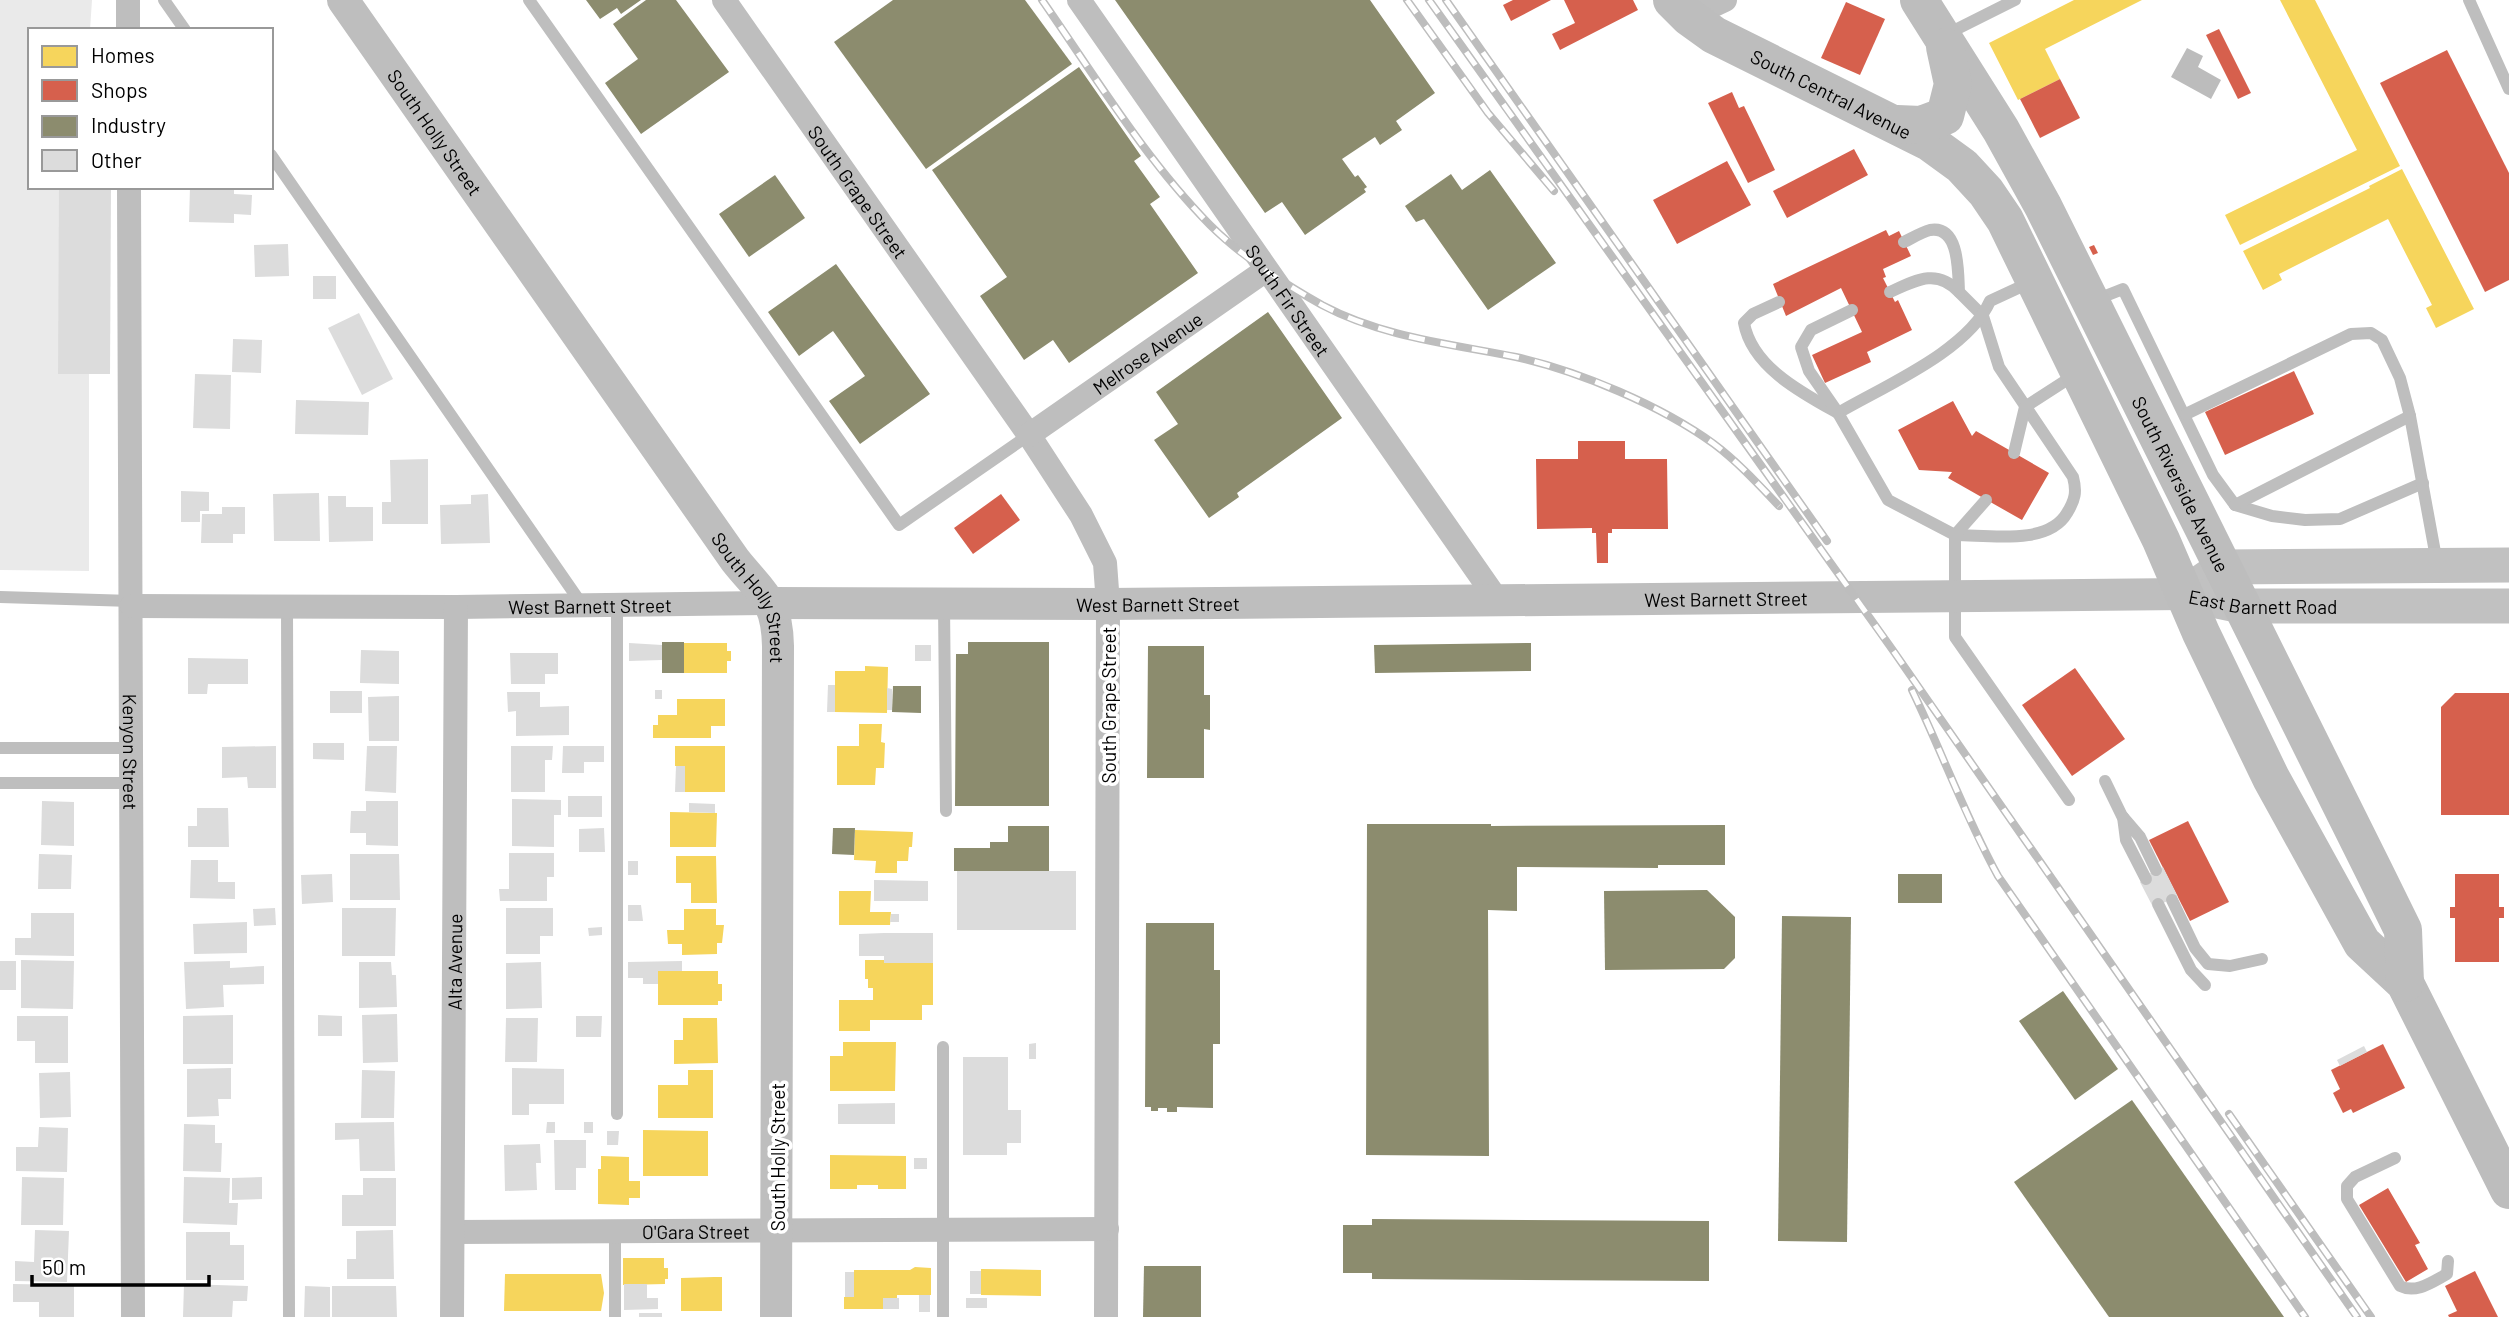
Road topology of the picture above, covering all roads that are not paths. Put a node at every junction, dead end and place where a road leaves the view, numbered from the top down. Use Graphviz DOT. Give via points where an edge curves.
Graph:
graph roads {
  1 [pos="128,0"];
  2 [pos="164,0"];
  3 [pos="343,0"];
  4 [pos="529,0"];
  5 [pos="724,0"];
  6 [pos="1079,0"];
  7 [pos="1725,0"];
  8 [pos="1919,0"];
  9 [pos="2015,0"];
  10 [pos="2469,0"];
  11 [pos="1681,9"];
  12 [pos="128,28"];
  13 [pos="184,28"];
  14 [pos="1942,36"];
  15 [pos="2509,89"];
  16 [pos="1897,124"];
  17 [pos="273,158"];
  18 [pos="129,189"];
  19 [pos="1986,192"];
  20 [pos="1905,242"];
  21 [pos="1266,270"];
  22 [pos="2034,280"];
  23 [pos="1890,292"];
  24 [pos="1959,292"];
  25 [pos="1779,302"];
  26 [pos="1852,310"];
  27 [pos="1983,316"];
  28 [pos="2132,350"];
  29 [pos="2080,372"];
  30 [pos="2025,407"];
  31 [pos="1838,413"];
  32 [pos="2186,414"];
  33 [pos="2410,416"];
  34 [pos="1028,435"];
  35 [pos="2014,453"];
  36 [pos="2423,483"];
  37 [pos="1986,500"];
  38 [pos="2235,505"];
  39 [pos="1955,535"];
  40 [pos="2437,565"];
  41 [pos="2509,565"];
  42 [pos="2222,567"];
  43 [pos="2184,594"];
  44 [pos="1955,595"];
  45 [pos="0,597"];
  46 [pos="1498,601"];
  47 [pos="132,603"];
  48 [pos="770,603"];
  49 [pos="944,603"];
  50 [pos="1108,604"];
  51 [pos="287,606"];
  52 [pos="583,606"];
  53 [pos="617,606"];
  54 [pos="2242,606"];
  55 [pos="2509,606"];
  56 [pos="456,607"];
  57 [pos="0,748"];
  58 [pos="131,748"];
  59 [pos="2270,778"];
  60 [pos="2105,782"];
  61 [pos="0,783"];
  62 [pos="131,783"];
  63 [pos="2069,800"];
  64 [pos="946,811"];
  65 [pos="2122,816"];
  66 [pos="2373,869"];
  67 [pos="2156,870"];
  68 [pos="2146,879"];
  69 [pos="2172,900"];
  70 [pos="2158,904"];
  71 [pos="2262,959"];
  72 [pos="2405,983"];
  73 [pos="2205,985"];
  74 [pos="943,1047"];
  75 [pos="617,1114"];
  76 [pos="2395,1158"];
  77 [pos="2509,1190"];
  78 [pos="944,1228"];
  79 [pos="1107,1228"];
  80 [pos="777,1229"];
  81 [pos="614,1230"];
  82 [pos="453,1232"];
  83 [pos="2448,1261"];
  84 [pos="133,1317"];
  85 [pos="289,1317"];
  86 [pos="452,1317"];
  87 [pos="615,1317"];
  88 [pos="776,1317"];
  89 [pos="943,1317"];
  90 [pos="1106,1317"];
  1 -- 12 [label="street"];
  2 -- 13 [label="lane"];
  3 -- 48 [label="street, South Holly Street" via="735,560"];
  4 -- 34 [label="lane" via="899,525"];
  5 -- 34 [label="street, South Grape Street"];
  6 -- 21 [label="street, South Fir Street"];
  7 -- 11 [label="street"];
  8 -- 14 [label="main road, South Riverside Avenue"];
  9 -- 14 [label="lane"];
  10 -- 15 [label="lane"];
  11 -- 16 [label="main road, South Central Avenue" via="1714,35"];
  14 -- 16 [label="main road" via="1953,84 1945,116 1922,125"];
  14 -- 28 [label="main road, South Riverside Avenue" via="2001,130 2091,302"];
  16 -- 19 [label="main road, South Central Avenue" via="1962,166"];
  17 -- 52 [label="lane"];
  18 -- 47 [label="street, Kenyon Street"];
  19 -- 22 [label="main road, South Riverside Avenue"];
  20 -- 24 [label="lane" via="1929,230 1950,237"];
  21 -- 34 [label="street, Melrose Avenue"];
  21 -- 46 [label="street, South Fir Street"];
  22 -- 27 [label="lane" via="1990,301"];
  22 -- 29 [label="main road, South Riverside Avenue"];
  23 -- 24 [label="lane" via="1933,277 1950,282"];
  24 -- 27 [label="lane"];
  25 -- 31 [label="lane" via="1744,323 1747,338 1763,361 1807,396"];
  26 -- 31 [label="lane" via="1811,330 1801,347 1809,371"];
  27 -- 30 [label="lane" via="1999,367"];
  27 -- 31 [label="lane" via="1951,349"];
  28 -- 32 [label="lane"];
  28 -- 42 [label="main road, South Riverside Avenue"];
  29 -- 30 [label="lane"];
  29 -- 43 [label="main road, South Riverside Avenue"];
  30 -- 35 [label="lane"];
  30 -- 39 [label="lane" via="2073,477 2073,504 2062,522 2046,533"];
  31 -- 39 [label="lane" via="1888,500"];
  32 -- 33 [label="lane" via="2351,334 2371,333 2382,340 2400,378"];
  32 -- 38 [label="lane" via="2213,475"];
  33 -- 36 [label="lane"];
  33 -- 38 [label="lane"];
  34 -- 50 [label="street, South Grape Street" via="1093,537 1105,564"];
  36 -- 38 [label="lane" via="2340,519 2272,516"];
  36 -- 40 [label="lane"];
  37 -- 39 [label="lane"];
  39 -- 44 [label="lane"];
  40 -- 41 [label="main road, East Barnett Road"];
  40 -- 42 [label="main road, East Barnett Road"];
  42 -- 43 [label="main road, East Barnett Road"];
  42 -- 54 [label="main road, South Riverside Avenue"];
  43 -- 44 [label="street, West Barnett Street"];
  43 -- 54 [label="main road, East Barnett Road"];
  43 -- 59 [label="main road, South Riverside Avenue"];
  44 -- 46 [label="street, West Barnett Street"];
  44 -- 63 [label="lane" via="1955,637"];
  45 -- 47 [label="lane"];
  46 -- 50 [label="street, West Barnett Street"];
  47 -- 51 [label="street, West Barnett Street"];
  47 -- 58 [label="street, Kenyon Street"];
  48 -- 49 [label="street, West Barnett Street"];
  48 -- 53 [label="street, West Barnett Street"];
  48 -- 80 [label="street, South Holly Street" via="778,646"];
  49 -- 50 [label="street, West Barnett Street"];
  49 -- 64 [label="lane"];
  50 -- 79 [label="street, South Grape Street"];
  51 -- 56 [label="street, West Barnett Street"];
  51 -- 85 [label="lane"];
  52 -- 53 [label="street, West Barnett Street"];
  52 -- 56 [label="street, West Barnett Street"];
  53 -- 75 [label="lane"];
  54 -- 55 [label="main road, East Barnett Road"];
  54 -- 66 [label="main road, South Riverside Avenue"];
  56 -- 82 [label="street, Alta Avenue"];
  57 -- 58 [label="lane"];
  58 -- 62 [label="street, Kenyon Street"];
  59 -- 66 [label="main road" via="2323,824 2347,871 2359,876"];
  59 -- 72 [label="main road, South Riverside Avenue" via="2362,943"];
  60 -- 65 [label="lane"];
  61 -- 62 [label="lane"];
  62 -- 84 [label="street, Kenyon Street"];
  65 -- 67 [label="lane" via="2140,837"];
  65 -- 68 [label="lane" via="2126,840"];
  66 -- 72 [label="main road, South Riverside Avenue" via="2403,930"];
  69 -- 71 [label="lane" via="2208,964 2230,966"];
  70 -- 73 [label="lane" via="2191,970"];
  72 -- 77 [label="main road, South Riverside Avenue"];
  74 -- 78 [label="lane"];
  76 -- 83 [label="lane" via="2355,1177 2347,1186 2347,1199 2400,1286 2417,1289 2447,1274"];
  78 -- 79 [label="street, O'Gara Street"];
  78 -- 80 [label="street, O'Gara Street"];
  78 -- 89 [label="lane"];
  79 -- 90 [label="street, South Grape Street"];
  80 -- 81 [label="street, O'Gara Street"];
  80 -- 88 [label="street, South Holly Street"];
  81 -- 82 [label="street, O'Gara Street"];
  81 -- 87 [label="lane"];
  82 -- 86 [label="street, Alta Avenue"];
}
